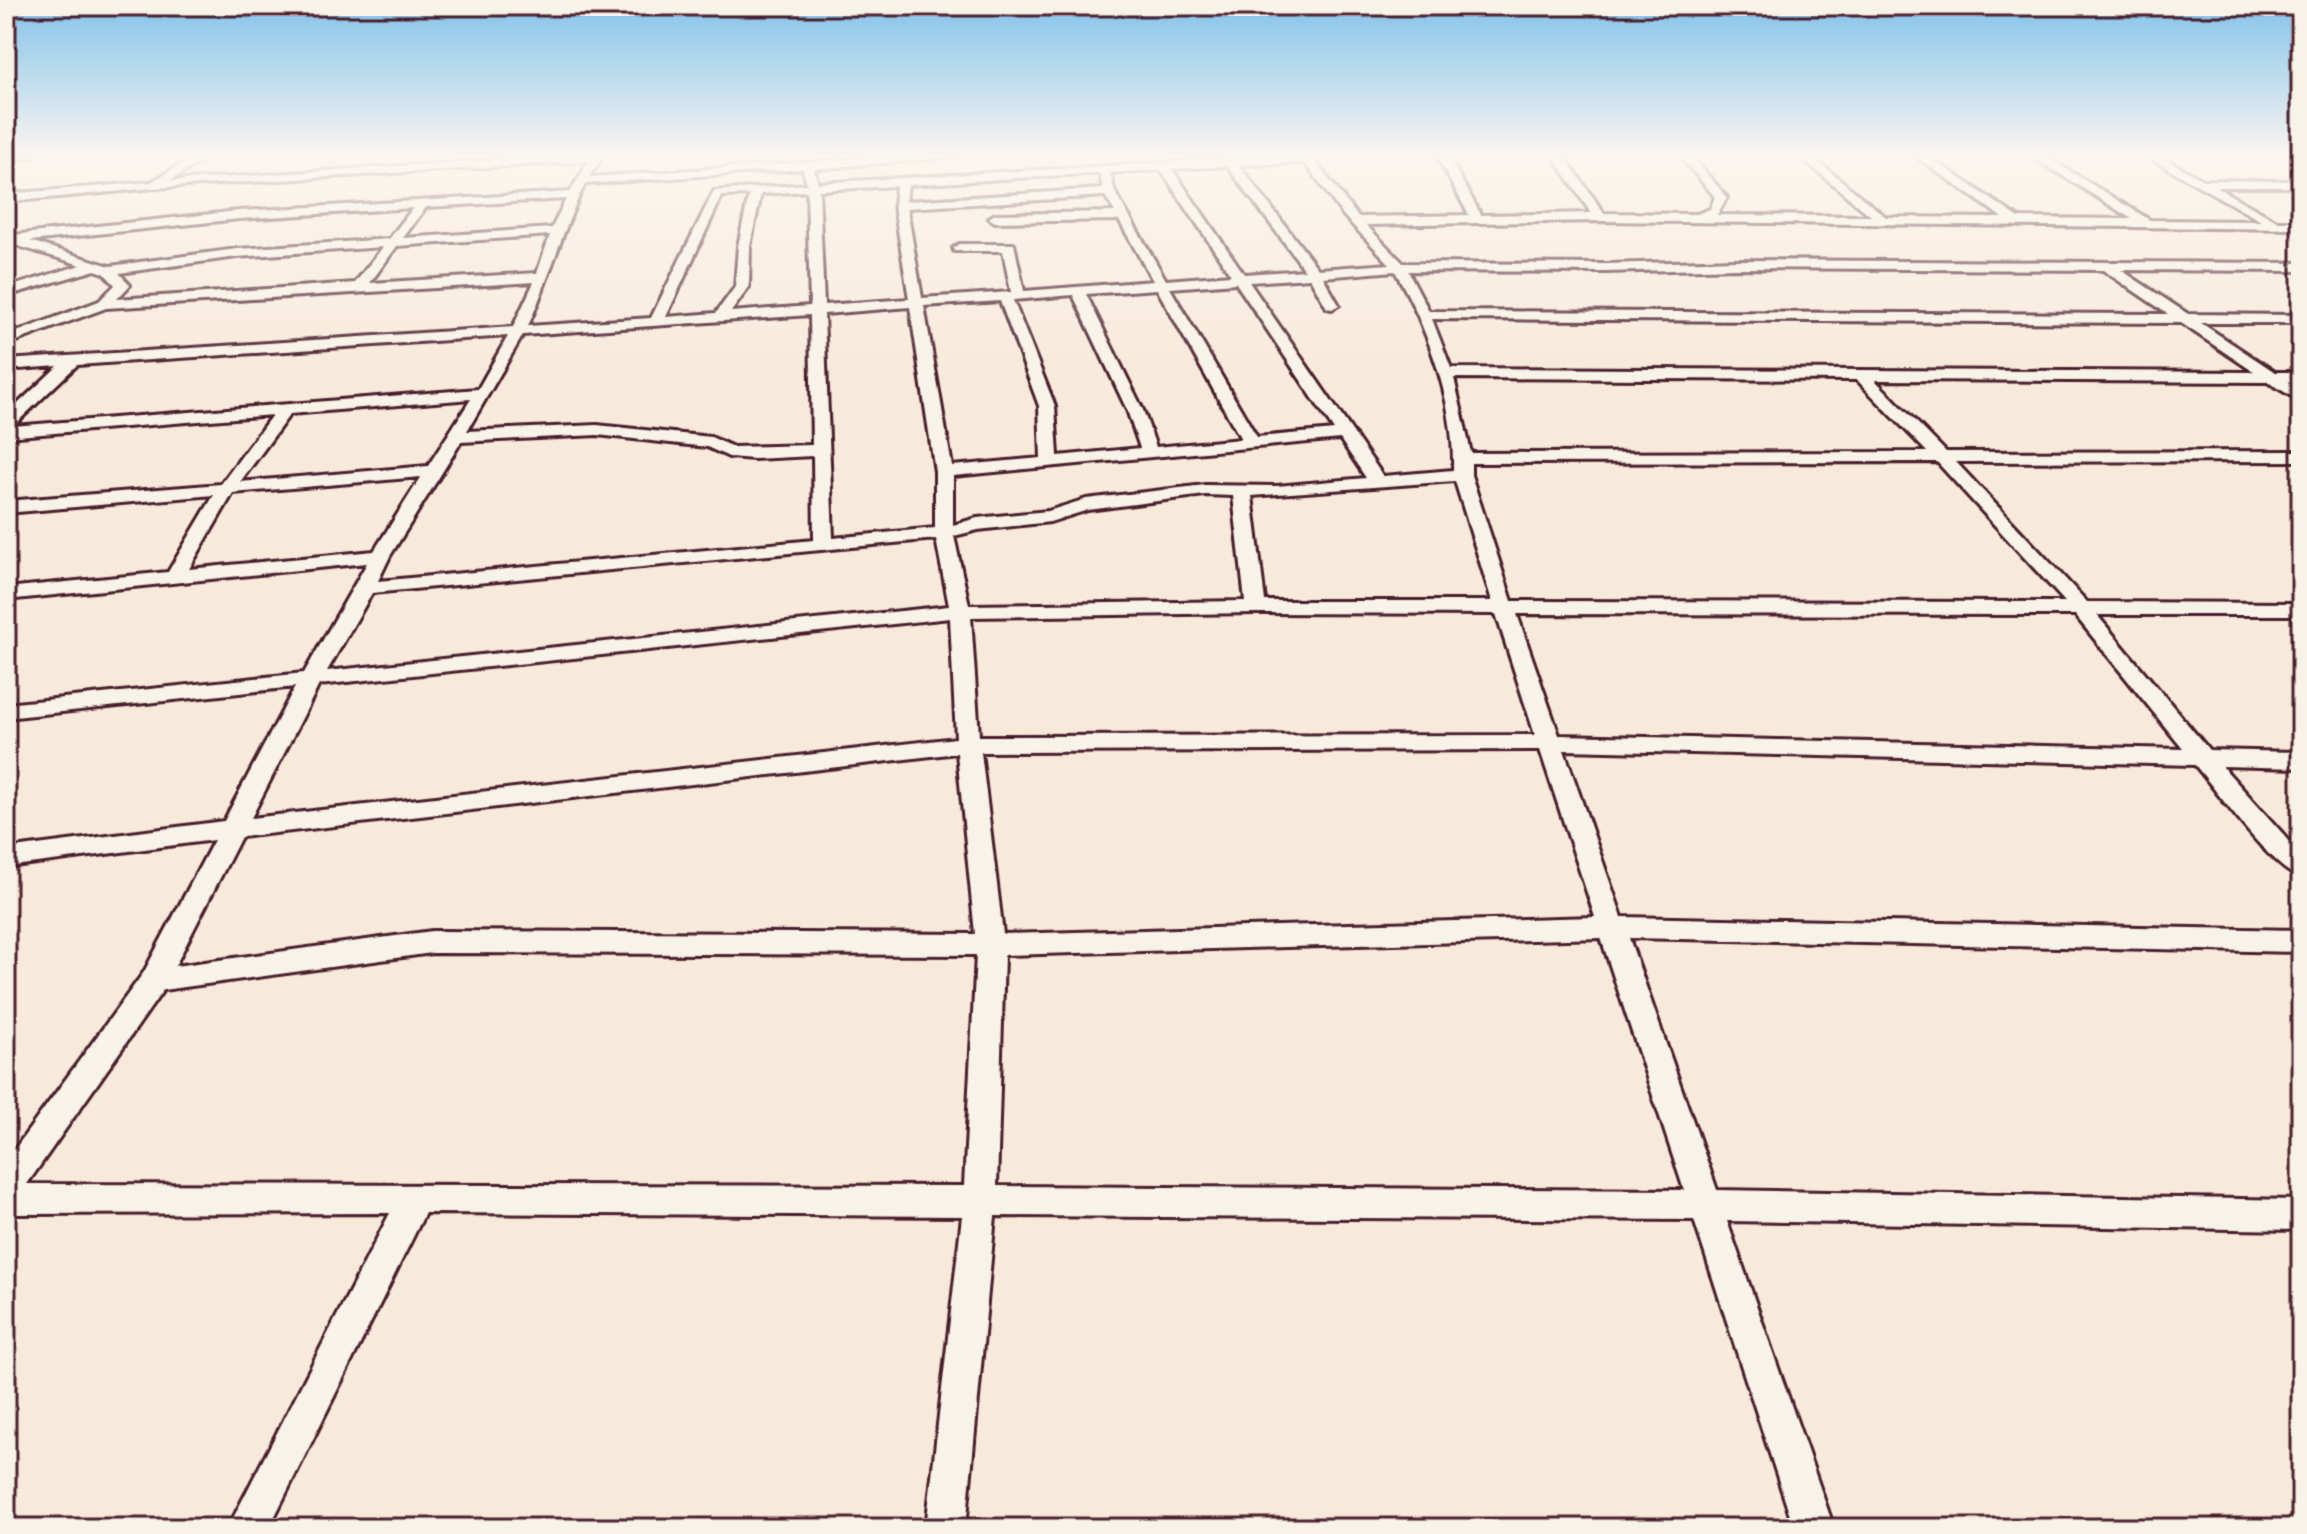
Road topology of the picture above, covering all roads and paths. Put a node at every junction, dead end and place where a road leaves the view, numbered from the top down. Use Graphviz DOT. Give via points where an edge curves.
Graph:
graph roads {
  1 [pos="135,228"];
  2 [pos="406,228"];
  3 [pos="560,228"];
  4 [pos="699,228"];
  5 [pos="748,228"];
  6 [pos="814,228"];
  7 [pos="906,228"];
  8 [pos="1129,228"];
  9 [pos="1205,228"];
  10 [pos="1280,228"];
  11 [pos="1362,228"];
  12 [pos="560,231"];
  13 [pos="396,241"];
  14 [pos="8,243"];
  15 [pos="959,248"];
  16 [pos="93,266"];
  17 [pos="1399,267"];
  18 [pos="2108,267"];
  19 [pos="2301,267"];
  20 [pos="109,270"];
  21 [pos="1314,273"];
  22 [pos="543,277"];
  23 [pos="1238,277"];
  24 [pos="1160,284"];
  25 [pos="358,289"];
  26 [pos="1077,289"];
  27 [pos="6,292"];
  28 [pos="1011,294"];
  29 [pos="917,301"];
  30 [pos="104,304"];
  31 [pos="1332,305"];
  32 [pos="817,308"];
  33 [pos="1423,315"];
  34 [pos="2182,317"];
  35 [pos="720,318"];
  36 [pos="2301,319"];
  37 [pos="656,322"];
  38 [pos="518,331"];
  39 [pos="6,341"];
  40 [pos="72,361"];
  41 [pos="6,365"];
  42 [pos="1445,373"];
  43 [pos="1861,375"];
  44 [pos="2272,376"];
  45 [pos="2301,377"];
  46 [pos="483,393"];
  47 [pos="2301,397"];
  48 [pos="284,410"];
  49 [pos="6,424"];
  50 [pos="6,432"];
  51 [pos="1345,434"];
  52 [pos="455,437"];
  53 [pos="1252,444"];
  54 [pos="820,450"];
  55 [pos="1150,453"];
  56 [pos="1941,456"];
  57 [pos="2301,456"];
  58 [pos="1050,463"];
  59 [pos="1464,466"];
  60 [pos="434,471"];
  61 [pos="944,472"];
  62 [pos="1377,481"];
  63 [pos="228,486"];
  64 [pos="1242,492"];
  65 [pos="6,507"];
  66 [pos="944,533"];
  67 [pos="824,546"];
  68 [pos="380,556"];
  69 [pos="174,578"];
  70 [pos="365,588"];
  71 [pos="6,594"];
  72 [pos="1256,607"];
  73 [pos="2080,607"];
  74 [pos="2301,609"];
  75 [pos="1505,610"];
  76 [pos="960,611"];
  77 [pos="311,679"];
  78 [pos="6,711"];
  79 [pos="1549,742"];
  80 [pos="968,744"];
  81 [pos="2203,759"];
  82 [pos="2301,760"];
  83 [pos="233,830"];
  84 [pos="6,858"];
  85 [pos="2301,869"];
  86 [pos="1612,927"];
  87 [pos="2301,941"];
  88 [pos="990,945"];
  89 [pos="154,980"];
  90 [pos="6,1187"];
  91 [pos="415,1198"];
  92 [pos="6,1199"];
  93 [pos="980,1202"];
  94 [pos="1707,1205"];
  95 [pos="2301,1215"];
  96 [pos="248,1528"];
  97 [pos="946,1528"];
  98 [pos="1814,1528"];
  1 -- 14 [label="street"];
  2 -- 13 [label="street"];
  3 -- 12 [label="street"];
  4 -- 37 [label="street"];
  5 -- 35 [label="street" via="742,287"];
  6 -- 32 [label="street"];
  7 -- 29 [label="street"];
  8 -- 24 [label="street"];
  9 -- 23 [label="street"];
  10 -- 21 [label="street"];
  11 -- 17 [label="street"];
  12 -- 13 [label="street"];
  12 -- 22 [label="street"];
  13 -- 20 [label="street" via="196,257"];
  13 -- 25 [label="street"];
  14 -- 16 [label="street"];
  15 -- 28 [label="street" via="1009,247"];
  16 -- 20 [label="street"];
  16 -- 27 [label="street"];
  17 -- 18 [label="street"];
  17 -- 21 [label="street"];
  17 -- 33 [label="street"];
  18 -- 19 [label="street"];
  18 -- 34 [label="street"];
  20 -- 30 [label="street" via="123,285"];
  21 -- 23 [label="street"];
  21 -- 31 [label="street"];
  22 -- 25 [label="street"];
  22 -- 38 [label="street"];
  23 -- 24 [label="street"];
  23 -- 51 [label="street"];
  24 -- 26 [label="street"];
  24 -- 53 [label="street"];
  25 -- 30 [label="street"];
  26 -- 28 [label="street"];
  26 -- 55 [label="street"];
  28 -- 29 [label="street"];
  28 -- 58 [label="street" via="1047,406"];
  29 -- 32 [label="street"];
  29 -- 61 [label="street"];
  30 -- 39 [label="street"];
  32 -- 35 [label="street"];
  32 -- 54 [label="street"];
  33 -- 34 [label="street"];
  33 -- 42 [label="street"];
  34 -- 36 [label="street"];
  34 -- 44 [label="street"];
  35 -- 37 [label="street"];
  37 -- 38 [label="street"];
  38 -- 40 [label="street"];
  38 -- 46 [label="street"];
  40 -- 41 [label="street"];
  40 -- 49 [label="street"];
  42 -- 43 [label="street"];
  42 -- 59 [label="street"];
  43 -- 44 [label="street"];
  43 -- 56 [label="street"];
  44 -- 45 [label="street"];
  44 -- 47 [label="street"];
  46 -- 48 [label="street"];
  46 -- 52 [label="street"];
  48 -- 50 [label="street"];
  48 -- 63 [label="street"];
  51 -- 53 [label="street"];
  51 -- 62 [label="street"];
  52 -- 54 [label="street" via="597,430 711,442 729,452"];
  52 -- 60 [label="street"];
  53 -- 55 [label="street"];
  54 -- 67 [label="street"];
  55 -- 58 [label="street"];
  56 -- 57 [label="street"];
  56 -- 59 [label="street"];
  56 -- 73 [label="street"];
  58 -- 61 [label="street"];
  59 -- 62 [label="street"];
  59 -- 75 [label="street"];
  60 -- 63 [label="street"];
  60 -- 68 [label="street"];
  61 -- 66 [label="street"];
  62 -- 64 [label="street"];
  63 -- 65 [label="street"];
  63 -- 69 [label="street"];
  64 -- 66 [label="street" via="1205,490 1086,505"];
  64 -- 72 [label="street"];
  66 -- 67 [label="street"];
  66 -- 76 [label="street"];
  67 -- 70 [label="street"];
  68 -- 69 [label="street"];
  68 -- 70 [label="street"];
  69 -- 71 [label="street"];
  70 -- 77 [label="street"];
  72 -- 75 [label="street"];
  72 -- 76 [label="street"];
  73 -- 74 [label="street"];
  73 -- 75 [label="street"];
  73 -- 81 [label="street"];
  75 -- 79 [label="street"];
  76 -- 77 [label="street"];
  76 -- 80 [label="street"];
  77 -- 78 [label="street"];
  77 -- 83 [label="street"];
  79 -- 80 [label="street"];
  79 -- 81 [label="street"];
  79 -- 86 [label="street"];
  80 -- 83 [label="street"];
  80 -- 88 [label="street"];
  81 -- 82 [label="street"];
  81 -- 85 [label="street"];
  83 -- 84 [label="street"];
  83 -- 89 [label="street"];
  86 -- 87 [label="street"];
  86 -- 88 [label="street"];
  86 -- 94 [label="street"];
  88 -- 89 [label="street" via="432,942"];
  88 -- 93 [label="street"];
  89 -- 90 [label="street"];
  91 -- 92 [label="street"];
  91 -- 93 [label="street"];
  91 -- 96 [label="street"];
  93 -- 94 [label="street"];
  93 -- 97 [label="street"];
  94 -- 95 [label="street"];
  94 -- 98 [label="street"];
}
